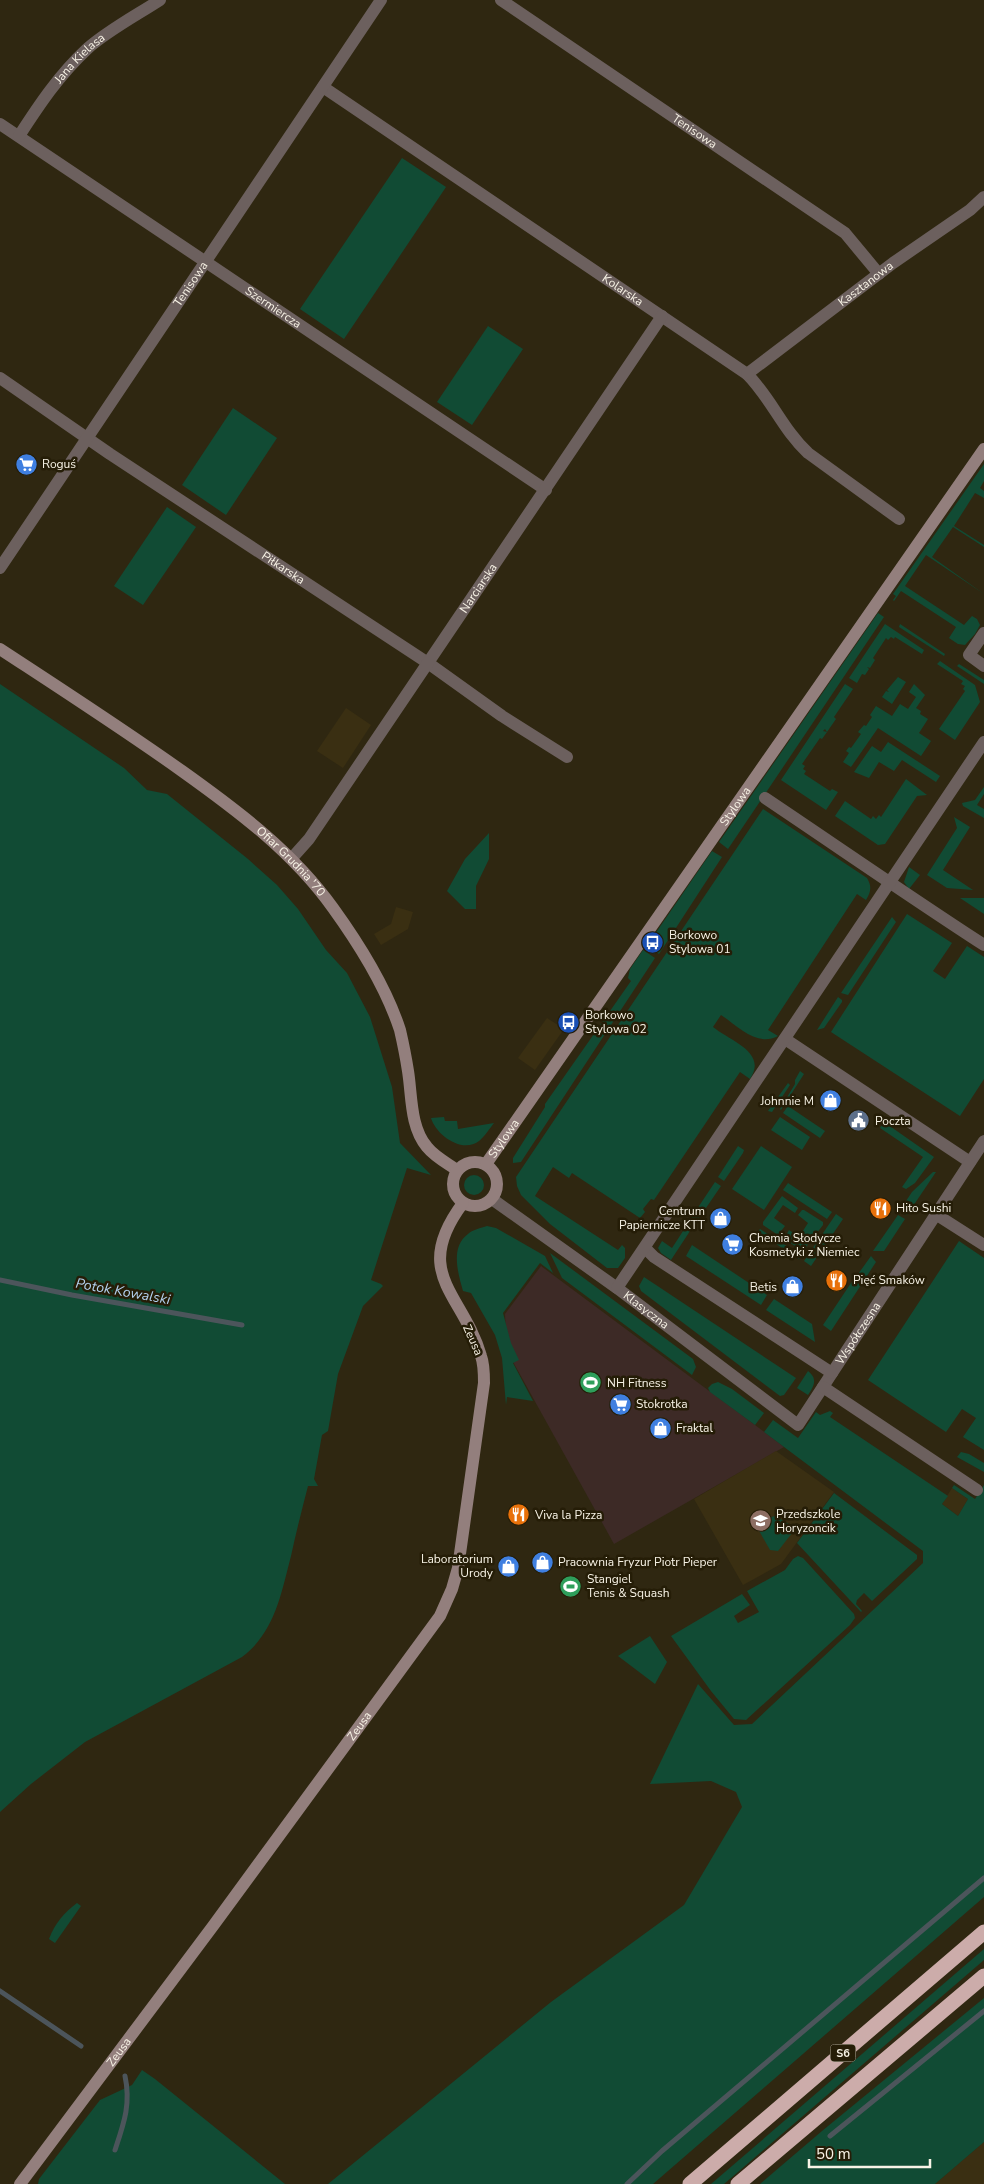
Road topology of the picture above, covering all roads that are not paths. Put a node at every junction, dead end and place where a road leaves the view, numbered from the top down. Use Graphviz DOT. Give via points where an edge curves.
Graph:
graph roads {
  1 [pos="160,0"];
  2 [pos="381,0"];
  3 [pos="501,0"];
  4 [pos="323,87"];
  5 [pos="0,124"];
  6 [pos="18,136"];
  7 [pos="984,198"];
  8 [pos="206,262"];
  9 [pos="879,274"];
  10 [pos="662,316"];
  11 [pos="748,374"];
  12 [pos="0,378"];
  13 [pos="88,438"];
  14 [pos="984,449"];
  15 [pos="546,490"];
  16 [pos="899,519"];
  17 [pos="0,568"];
  18 [pos="984,633"];
  19 [pos="0,649"];
  20 [pos="428,664"];
  21 [pos="984,666"];
  22 [pos="984,742"];
  23 [pos="567,757"];
  24 [pos="765,798"];
  25 [pos="292,858"];
  26 [pos="889,883"];
  27 [pos="984,945"];
  28 [pos="785,1039"];
  29 [pos="984,1141"];
  30 [pos="970,1162"];
  31 [pos="486,1164"];
  32 [pos="457,1170"];
  33 [pos="492,1199"];
  34 [pos="463,1203"];
  35 [pos="937,1215"];
  36 [pos="984,1245"];
  37 [pos="645,1248"];
  38 [pos="617,1288"];
  39 [pos="832,1373"];
  40 [pos="823,1387"];
  41 [pos="798,1425"];
  42 [pos="977,1490"];
  43 [pos="984,1932"];
  44 [pos="984,1976"];
  45 [pos="20,2184"];
  46 [pos="690,2184"];
  47 [pos="738,2184"];
  1 -- 6 [label="street, Jana Kielasa" via="88,48 46,94"];
  2 -- 4 [label="street, Tenisowa"];
  3 -- 9 [label="street, Tenisowa" via="845,233"];
  4 -- 8 [label="street, Tenisowa"];
  4 -- 10 [label="street, Kolarska"];
  5 -- 6 [label="street, Szermiercza"];
  6 -- 8 [label="street, Szermiercza"];
  7 -- 9 [label="street, Kasztanowa"];
  8 -- 13 [label="street, Tenisowa"];
  8 -- 15 [label="street, Szermiercza"];
  9 -- 11 [label="street, Kasztanowa"];
  10 -- 11 [label="street, Kolarska"];
  10 -- 15 [label="street, Narciarska"];
  11 -- 16 [label="street, Kolarska" via="808,453"];
  12 -- 13 [label="street, Piłkarska"];
  13 -- 17 [label="street, Tenisowa"];
  13 -- 20 [label="street, Piłkarska"];
  14 -- 31 [label="street, Stylowa"];
  15 -- 20 [label="street, Narciarska"];
  18 -- 21 [label="street" via="969,655"];
  19 -- 25 [label="street, Ofiar Grudnia '70" via="205,787"];
  20 -- 23 [label="street, Piłkarska"];
  20 -- 25 [label="street, Narciarska" via="309,840"];
  22 -- 26 [label="street"];
  24 -- 26 [label="street"];
  25 -- 32 [label="street, Ofiar Grudnia '70" via="333,908 388,1000 400,1031 420,1136 427,1147"];
  26 -- 27 [label="street"];
  26 -- 28 [label="street"];
  28 -- 30 [label="street"];
  28 -- 37 [label="street"];
  29 -- 30 [label="street, Współczesna"];
  30 -- 35 [label="street, Współczesna"];
  31 -- 32 [label="street" via="470,1162"];
  31 -- 33 [label="street" via="497,1180 497,1190"];
  32 -- 34 [label="street" via="453,1188"];
  33 -- 34 [label="street" via="478,1206"];
  33 -- 38 [label="street, Klasyczna"];
  34 -- 45 [label="street, Zeusa" via="448,1225 441,1246 441,1272 473,1334 482,1358 484,1383 462,1546 452,1589 440,1616"];
  35 -- 36 [label="street"];
  35 -- 39 [label="street, Współczesna"];
  37 -- 38 [label="street"];
  37 -- 39 [label="street"];
  38 -- 41 [label="street, Klasyczna"];
  39 -- 40 [label="street, Współczesna"];
  40 -- 41 [label="street, Współczesna"];
  40 -- 42 [label="street"];
  43 -- 46 [label="highway, S6"];
  44 -- 47 [label="highway, S6"];
}
